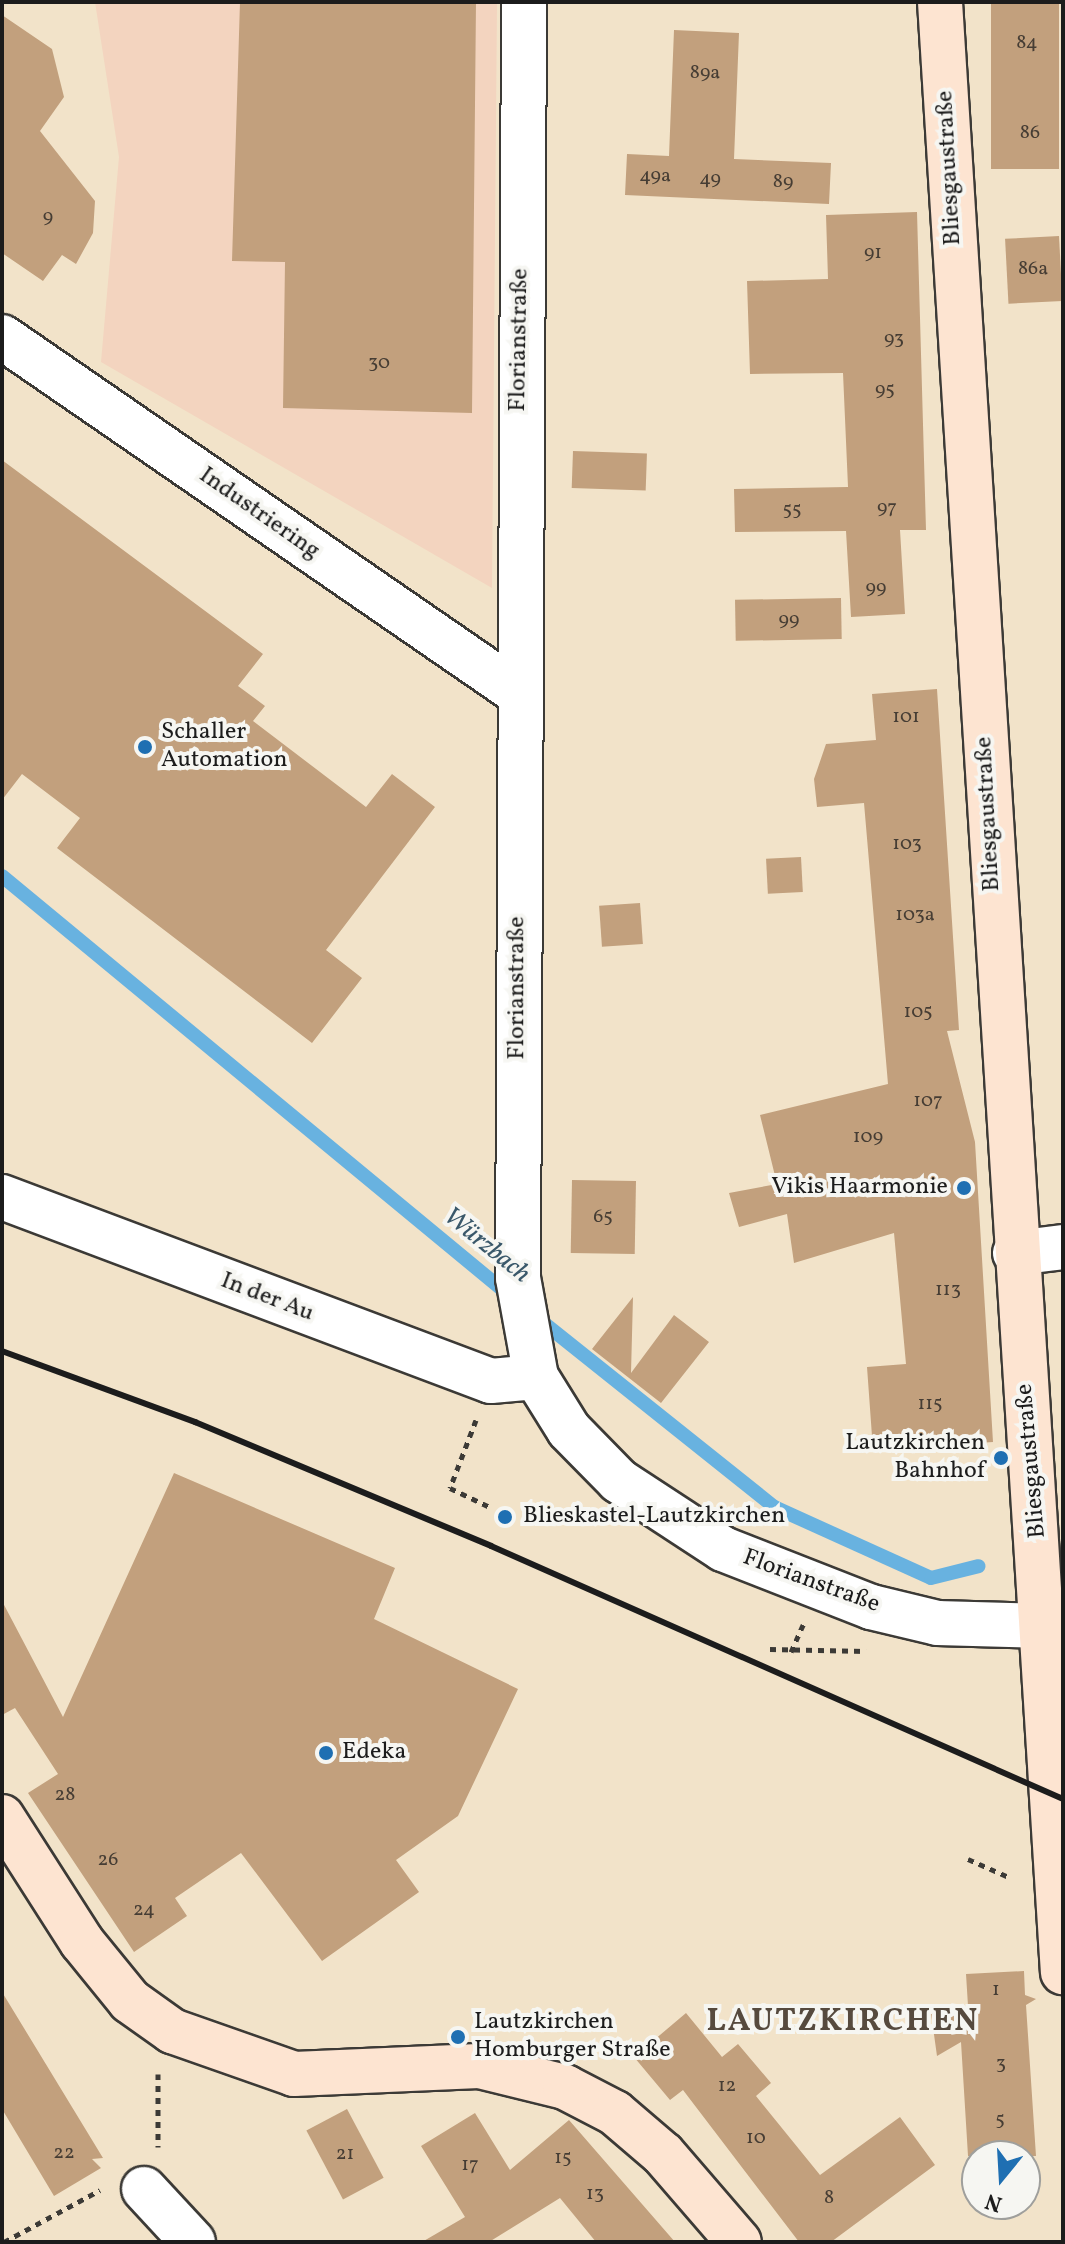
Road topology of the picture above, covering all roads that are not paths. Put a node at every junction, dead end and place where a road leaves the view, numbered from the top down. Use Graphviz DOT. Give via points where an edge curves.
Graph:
graph roads {
  1 [pos="524,2"];
  2 [pos="940,2"];
  3 [pos="2,337"];
  4 [pos="516,691"];
  5 [pos="2,1197"];
  6 [pos="1063,1247"];
  7 [pos="1015,1253"];
  8 [pos="536,1377"];
  9 [pos="1046,1626"];
  10 [pos="2,1817"];
  11 [pos="1063,1972"];
  12 [pos="144,2189"];
  13 [pos="193,2242"];
  14 [pos="739,2242"];
  1 -- 4 [label="street, Florianstraße"];
  2 -- 7 [label="main road, Bliesgaustraße"];
  3 -- 4 [label="street, Industriering"];
  4 -- 8 [label="street, Florianstraße" via="518,1278"];
  5 -- 8 [label="street, In der Au" via="491,1381"];
  6 -- 7 [label="street"];
  7 -- 9 [label="main road, Bliesgaustraße"];
  8 -- 9 [label="street, Florianstraße" via="569,1430 619,1481 723,1549 871,1607 937,1623"];
  9 -- 11 [label="main road, Bliesgaustraße"];
  10 -- 14 [label="main road" via="82,1942 130,2001 172,2031 294,2074 479,2066 565,2087 615,2113 663,2154"];
  12 -- 13 [label="street"];
}
